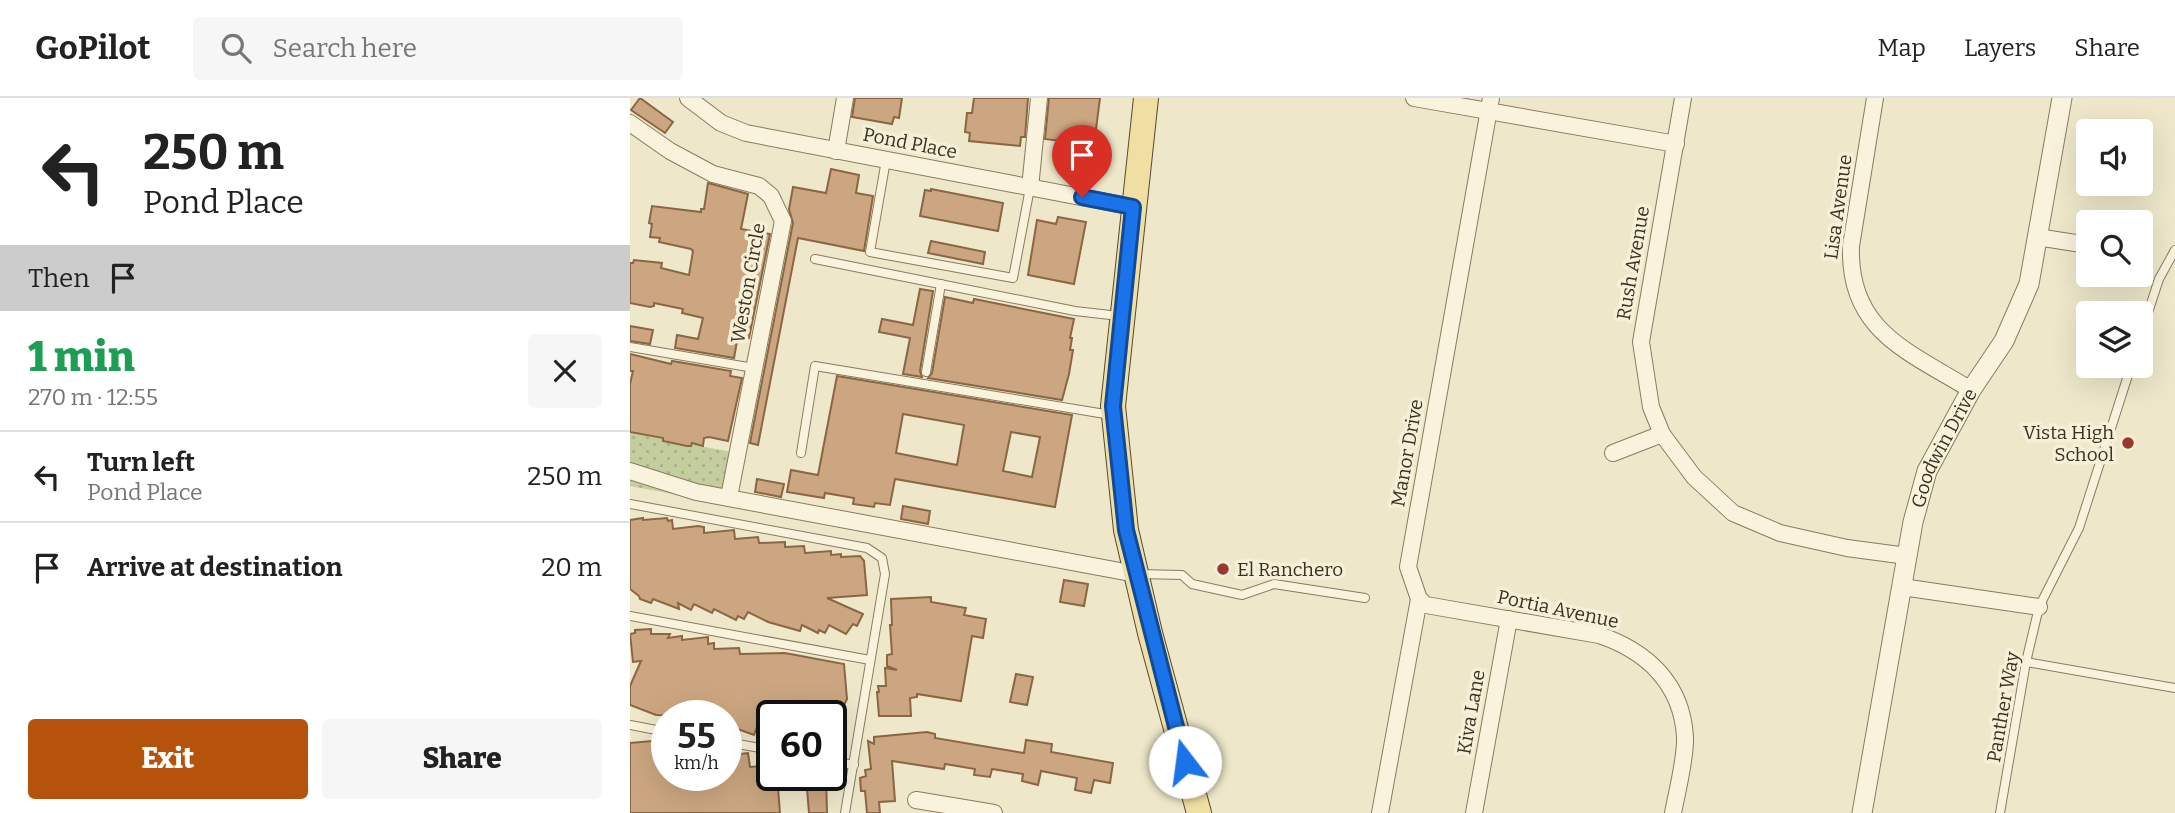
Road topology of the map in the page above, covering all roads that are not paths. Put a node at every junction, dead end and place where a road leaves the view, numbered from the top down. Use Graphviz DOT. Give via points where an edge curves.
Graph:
graph roads {
  1 [pos="688,98"];
  2 [pos="845,98"];
  3 [pos="1039,98"];
  4 [pos="1146,98"];
  5 [pos="1414,98"];
  6 [pos="1683,98"];
  7 [pos="1875,98"];
  8 [pos="2062,98"];
  9 [pos="709,105"];
  10 [pos="1490,105"];
  11 [pos="630,122"];
  12 [pos="1676,144"];
  13 [pos="836,151"];
  14 [pos="886,160"];
  15 [pos="1030,188"];
  16 [pos="1133,207"];
  17 [pos="2037,237"];
  18 [pos="2076,243"];
  19 [pos="2174,252"];
  20 [pos="815,259"];
  21 [pos="942,284"];
  22 [pos="2152,301"];
  23 [pos="1122,317"];
  24 [pos="630,347"];
  25 [pos="754,368"];
  26 [pos="926,372"];
  27 [pos="2127,378"];
  28 [pos="1971,390"];
  29 [pos="1114,416"];
  30 [pos="1662,434"];
  31 [pos="801,453"];
  32 [pos="1613,453"];
  33 [pos="630,471"];
  34 [pos="729,497"];
  35 [pos="630,504"];
  36 [pos="1907,556"];
  37 [pos="1136,574"];
  38 [pos="1902,587"];
  39 [pos="1365,598"];
  40 [pos="1419,599"];
  41 [pos="2039,607"];
  42 [pos="630,616"];
  43 [pos="1509,619"];
  44 [pos="870,660"];
  45 [pos="2026,663"];
  46 [pos="2175,688"];
  47 [pos="630,725"];
  48 [pos="651,729"];
  49 [pos="847,764"];
  50 [pos="853,765"];
  51 [pos="916,800"];
  52 [pos="986,812"];
  53 [pos="845,813"];
  54 [pos="1199,813"];
  55 [pos="1380,813"];
  56 [pos="1474,813"];
  57 [pos="1673,813"];
  58 [pos="1862,813"];
  59 [pos="2000,813"];
  1 -- 9 [label="street, Pond Place"];
  2 -- 13 [label="street"];
  3 -- 15 [label="street"];
  4 -- 16 [label="main road"];
  5 -- 10 [label="street"];
  6 -- 12 [label="street, Rush Avenue"];
  7 -- 28 [label="street, Lisa Avenue" via="1851,246 1855,289 1866,315 1887,338"];
  8 -- 17 [label="street, Goodwin Drive"];
  9 -- 13 [label="street, Pond Place" via="721,123 746,133"];
  10 -- 12 [label="street"];
  10 -- 40 [label="street, Manor Drive" via="1408,567"];
  11 -- 25 [label="street, Weston Circle" via="713,174 759,186 771,196 783,221"];
  12 -- 30 [label="street, Rush Avenue" via="1641,342 1651,407"];
  13 -- 14 [label="street, Pond Place"];
  14 -- 15 [label="street, Pond Place"];
  14 -- 15 [label="lane" via="870,252 1013,278"];
  15 -- 16 [label="street, Pond Place"];
  16 -- 23 [label="main road"];
  17 -- 18 [label="street"];
  17 -- 28 [label="street, Goodwin Drive" via="2029,284 2004,341"];
  19 -- 22 [label="lane"];
  20 -- 21 [label="lane"];
  21 -- 23 [label="lane"];
  21 -- 26 [label="lane"];
  23 -- 29 [label="main road"];
  24 -- 25 [label="lane"];
  25 -- 34 [label="street, Weston Circle"];
  27 -- 41 [label="lane, Panther Way" via="2079,528"];
  28 -- 36 [label="street, Goodwin Drive" via="1927,471"];
  29 -- 31 [label="lane" via="815,366"];
  29 -- 37 [label="main road" via="1126,530"];
  30 -- 32 [label="street"];
  30 -- 36 [label="street, Rush Avenue" via="1694,477 1733,513 1780,533"];
  33 -- 34 [label="street" via="695,492"];
  34 -- 37 [label="street"];
  35 -- 44 [label="lane" via="867,548 882,558 886,574"];
  36 -- 38 [label="street, Goodwin Drive"];
  37 -- 39 [label="lane" via="1182,575 1192,584 1242,595 1274,584"];
  37 -- 54 [label="main road"];
  38 -- 41 [label="street"];
  38 -- 58 [label="street, Goodwin Drive"];
  40 -- 43 [label="street, Portia Avenue" via="1426,605"];
  40 -- 55 [label="street, Manor Drive"];
  41 -- 45 [label="lane, Panther Way"];
  42 -- 44 [label="lane"];
  43 -- 56 [label="street, Kiva Lane"];
  43 -- 57 [label="street, Portia Avenue" via="1621,642 1662,674 1680,707 1685,738"];
  44 -- 50 [label="lane"];
  45 -- 46 [label="lane"];
  45 -- 59 [label="lane, Panther Way"];
  47 -- 48 [label="lane"];
  49 -- 50 [label="lane"];
  50 -- 53 [label="lane"];
  51 -- 52 [label="street"];
}
